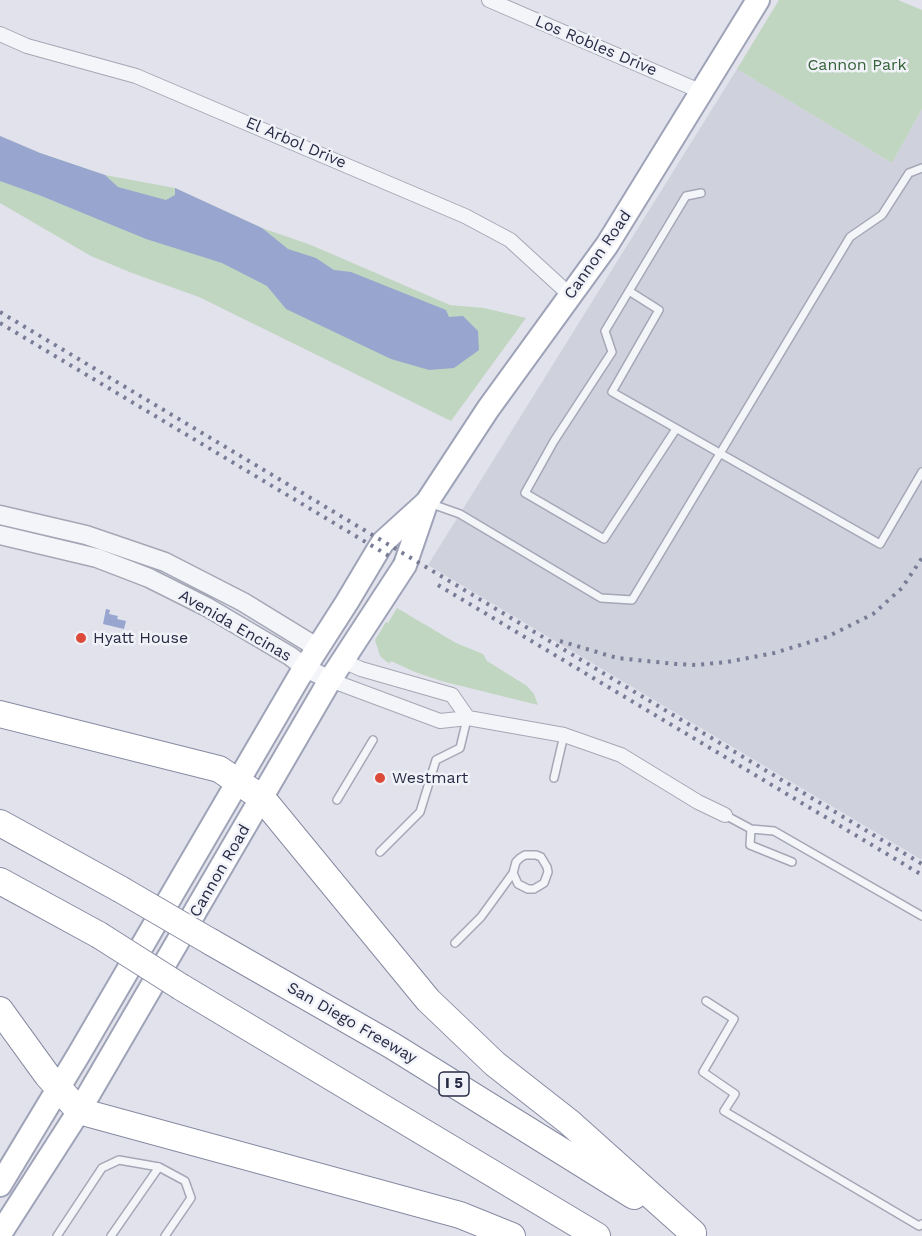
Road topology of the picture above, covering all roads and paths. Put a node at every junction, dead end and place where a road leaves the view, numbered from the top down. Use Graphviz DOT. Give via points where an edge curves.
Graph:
graph roads {
  1 [pos="489,0"];
  2 [pos="758,0"];
  3 [pos="0,34"];
  4 [pos="702,92"];
  5 [pos="922,168"];
  6 [pos="701,193"];
  7 [pos="629,291"];
  8 [pos="570,295"];
  9 [pos="676,429"];
  10 [pos="721,454"];
  11 [pos="922,472"];
  12 [pos="427,502"];
  13 [pos="0,515"];
  14 [pos="0,535"];
  15 [pos="318,648"];
  16 [pos="343,661"];
  17 [pos="306,668"];
  18 [pos="330,680"];
  19 [pos="0,714"];
  20 [pos="468,718"];
  21 [pos="564,735"];
  22 [pos="373,740"];
  23 [pos="554,778"];
  24 [pos="238,782"];
  25 [pos="262,798"];
  26 [pos="337,800"];
  27 [pos="724,815"];
  28 [pos="0,823"];
  29 [pos="751,830"];
  30 [pos="380,852"];
  31 [pos="792,862"];
  32 [pos="513,873"];
  33 [pos="0,881"];
  34 [pos="922,916"];
  35 [pos="455,943"];
  36 [pos="706,1001"];
  37 [pos="0,1010"];
  38 [pos="59,1088"];
  39 [pos="79,1111"];
  40 [pos="159,1167"];
  41 [pos="0,1185"];
  42 [pos="921,1226"];
  43 [pos="0,1234"];
  44 [pos="695,1235"];
  45 [pos="57,1236"];
  46 [pos="111,1236"];
  47 [pos="165,1236"];
  48 [pos="512,1236"];
  49 [pos="597,1236"];
  1 -- 4 [label="street, Los Robles Drive"];
  2 -- 4 [label="main road, Cannon Road"];
  3 -- 8 [label="street, El Arbol Drive" via="27,46 136,76 465,216 510,240"];
  4 -- 8 [label="main road, Cannon Road" via="607,245"];
  5 -- 10 [label="lane" via="909,173 882,215 850,237"];
  6 -- 7 [label="lane" via="686,196"];
  7 -- 9 [label="lane" via="659,310 612,392"];
  7 -- 9 [label="lane" via="605,331 612,352 525,494 604,538"];
  8 -- 12 [label="main road, Cannon Road"];
  9 -- 10 [label="lane"];
  10 -- 11 [label="lane" via="880,544"];
  10 -- 12 [label="lane" via="632,600 601,598 460,514"];
  12 -- 15 [label="main road, Cannon Road" via="383,542"];
  12 -- 16 [label="main road, Cannon Road" via="409,558"];
  13 -- 15 [label="street, Avenida Encinas" via="86,535 165,562 234,597"];
  14 -- 17 [label="street, Avenida Encinas" via="97,558 149,578 207,607"];
  15 -- 17 [label="main road, Cannon Road"];
  16 -- 18 [label="main road, Cannon Road"];
  16 -- 20 [label="street" via="452,695"];
  17 -- 18 [label="street, Avenida Encinas"];
  17 -- 24 [label="main road, Cannon Road"];
  18 -- 20 [label="street, Avenida Encinas" via="440,721"];
  18 -- 25 [label="main road, Cannon Road"];
  19 -- 24 [label="highway" via="219,769"];
  20 -- 21 [label="street, Avenida Encinas"];
  20 -- 30 [label="lane" via="460,748 436,760 420,812"];
  21 -- 23 [label="lane"];
  21 -- 27 [label="street, Avenida Encinas" via="621,755"];
  22 -- 26 [label="lane"];
  24 -- 25 [label="highway"];
  24 -- 38 [label="main road, Cannon Road"];
  25 -- 39 [label="main road, Cannon Road"];
  25 -- 44 [label="highway" via="428,1000 495,1064 569,1122"];
  27 -- 29 [label="lane"];
  28 -- 44 [label="highway, San Diego Freeway / I 5, bridge" via="391,1045"];
  29 -- 31 [label="lane" via="750,845"];
  29 -- 34 [label="lane" via="774,831"];
  32 -- 32 [label="lane" via="518,884 528,889 544,883 548,867 541,857 530,854 519,858"];
  32 -- 35 [label="lane" via="481,917"];
  33 -- 49 [label="highway, bridge" via="99,935"];
  36 -- 42 [label="lane" via="734,1019 703,1072 735,1094 724,1111"];
  37 -- 38 [label="highway"];
  38 -- 39 [label="highway"];
  38 -- 41 [label="main road, Cannon Road"];
  39 -- 43 [label="main road, Cannon Road"];
  39 -- 48 [label="highway" via="460,1215"];
  40 -- 45 [label="lane" via="119,1160 102,1168"];
  40 -- 46 [label="lane"];
  40 -- 47 [label="lane" via="185,1181 191,1198"];
}
